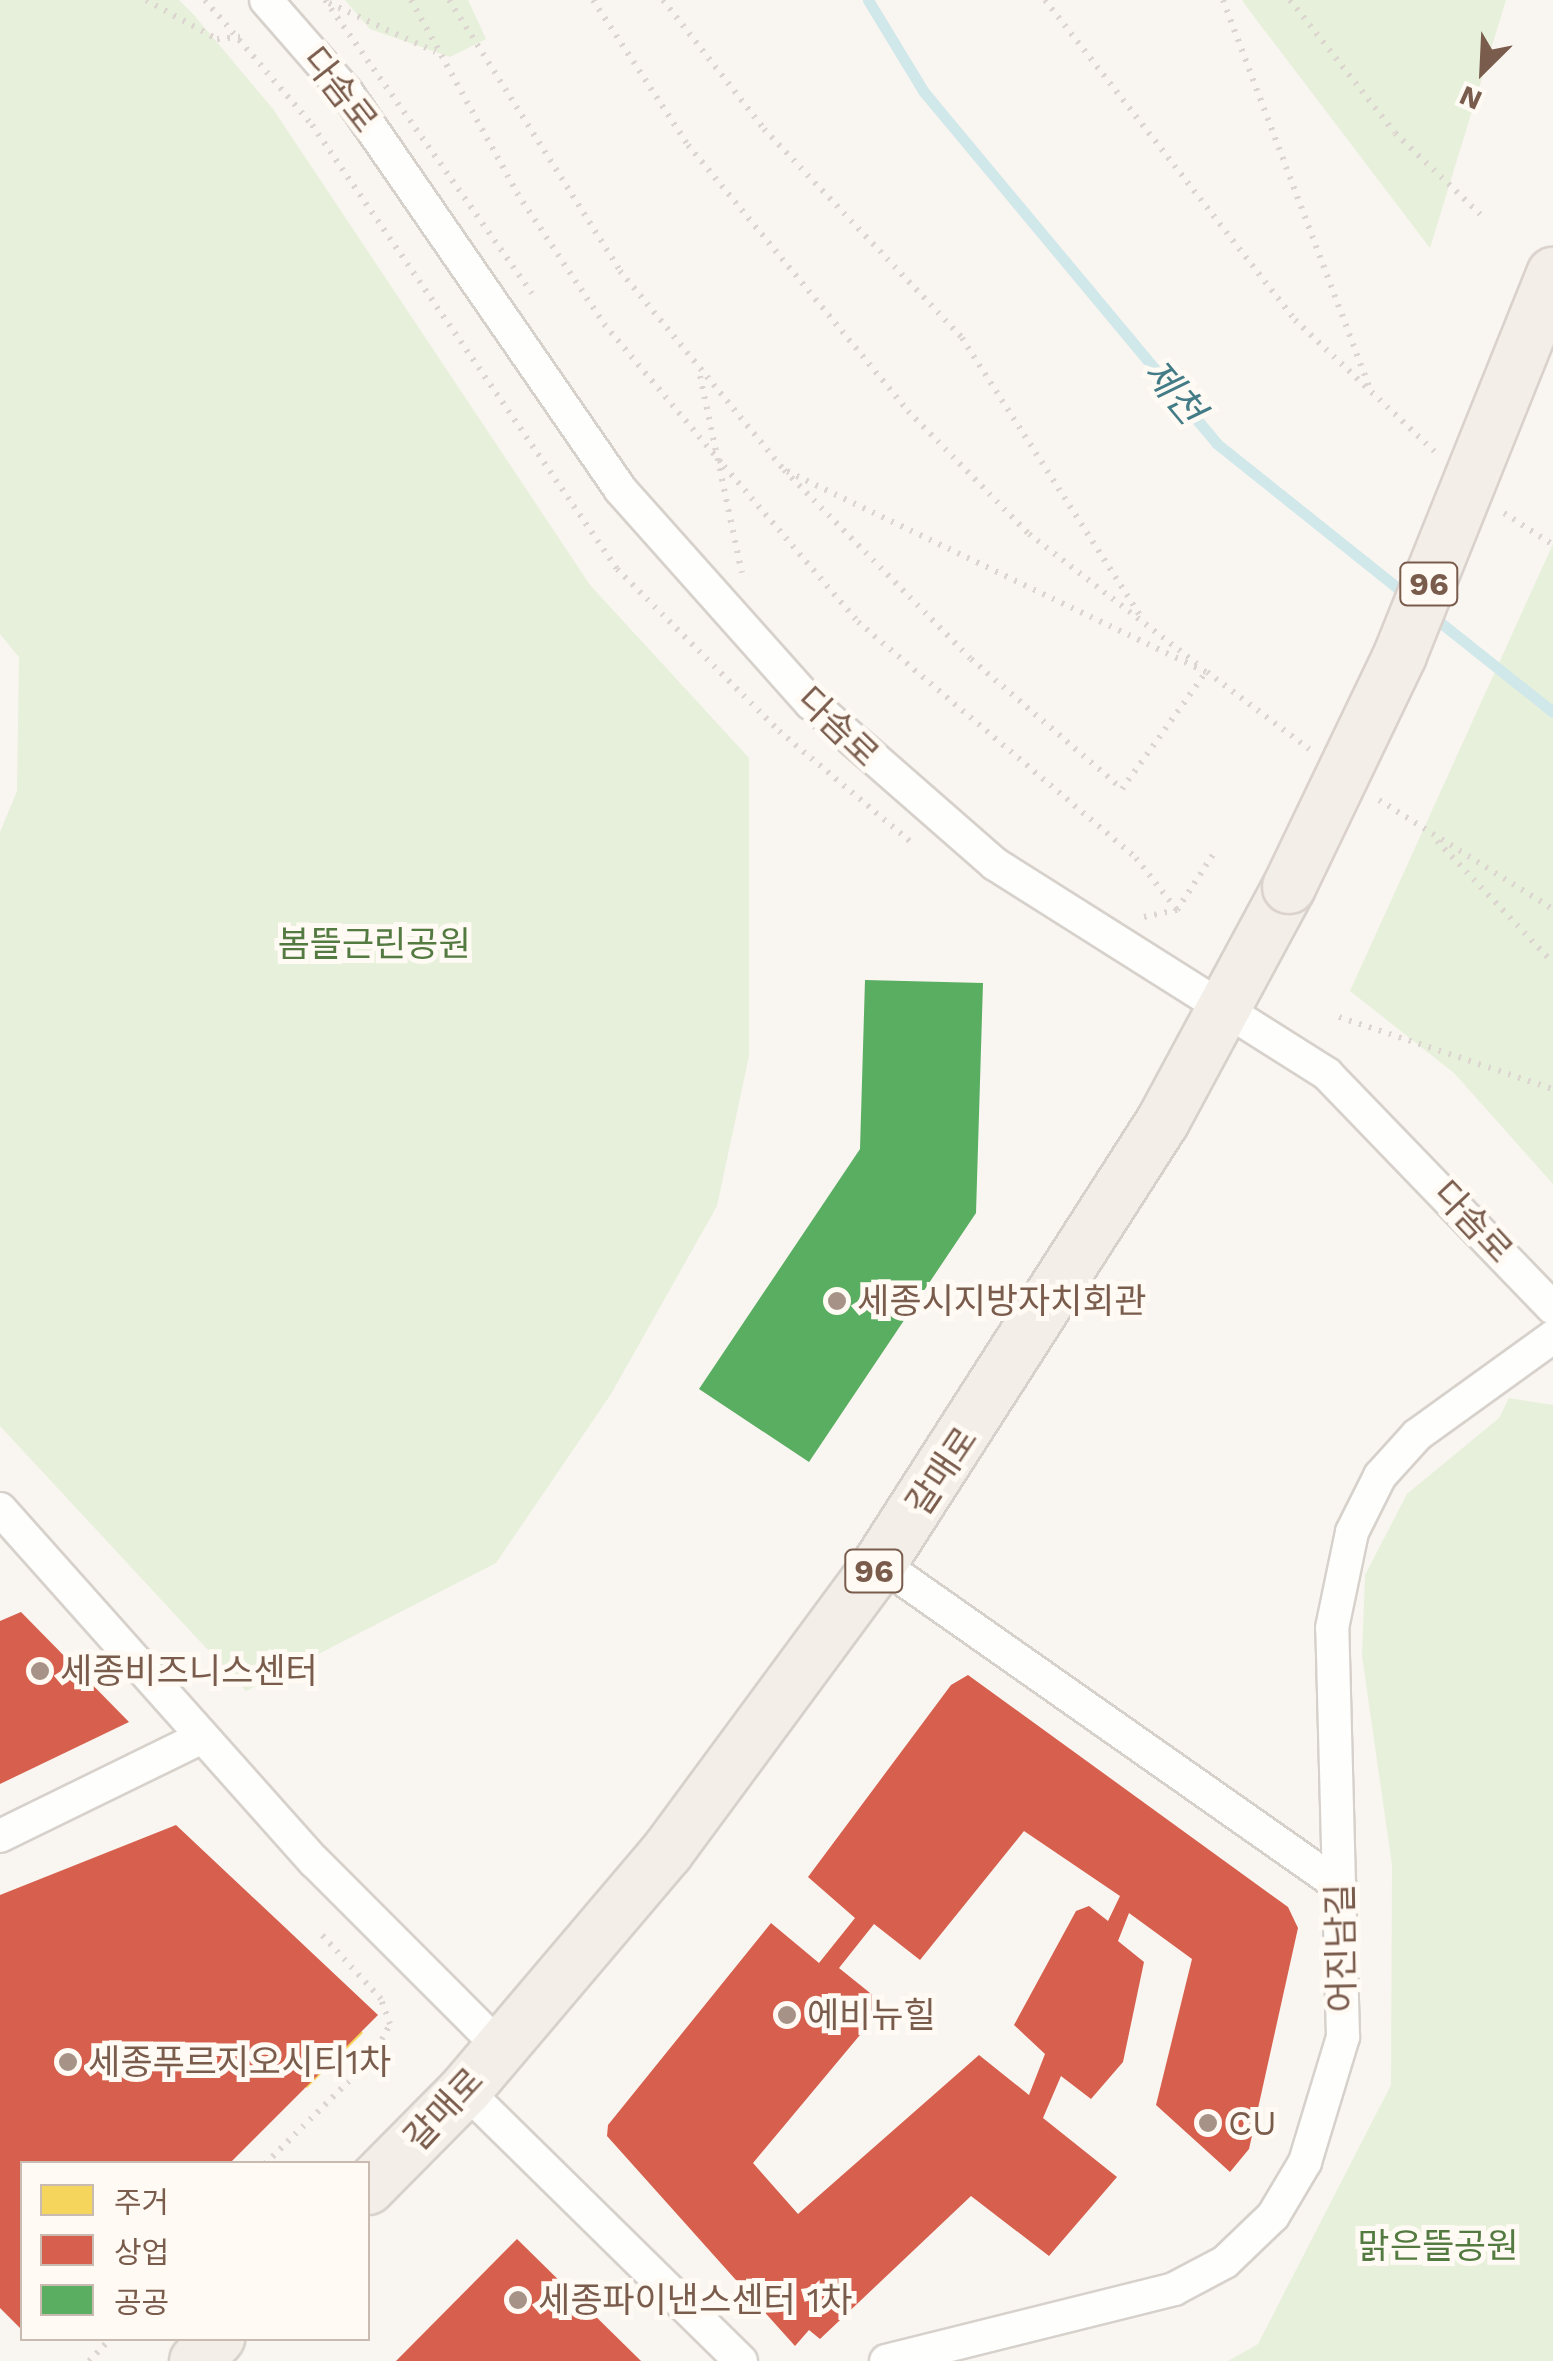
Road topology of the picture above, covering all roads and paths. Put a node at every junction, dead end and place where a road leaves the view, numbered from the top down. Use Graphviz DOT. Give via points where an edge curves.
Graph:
graph roads {
  1 [pos="146,0"];
  2 [pos="266,0"];
  3 [pos="411,0"];
  4 [pos="449,0"];
  5 [pos="593,0"];
  6 [pos="663,0"];
  7 [pos="1044,0"];
  8 [pos="1223,0"];
  9 [pos="1290,0"];
  10 [pos="326,1"];
  11 [pos="241,36"];
  12 [pos="436,52"];
  13 [pos="1481,215"];
  14 [pos="1553,274"];
  15 [pos="538,302"];
  16 [pos="691,359"];
  17 [pos="1370,390"];
  18 [pos="1446,465"];
  19 [pos="724,466"];
  20 [pos="784,470"];
  21 [pos="1486,502"];
  22 [pos="1552,545"];
  23 [pos="720,556"];
  24 [pos="1143,622"];
  25 [pos="1206,672"];
  26 [pos="1316,754"];
  27 [pos="1360,787"];
  28 [pos="1426,831"];
  29 [pos="1214,853"];
  30 [pos="1553,909"];
  31 [pos="1177,910"];
  32 [pos="1128,914"];
  33 [pos="1553,963"];
  34 [pos="1229,1004"];
  35 [pos="1339,1016"];
  36 [pos="1553,1090"];
  37 [pos="1553,1308"];
  38 [pos="1553,1337"];
  39 [pos="0,1509"];
  40 [pos="880,1562"];
  41 [pos="202,1737"];
  42 [pos="0,1836"];
  43 [pos="1340,1886"];
  44 [pos="322,1935"];
  45 [pos="500,2047"];
  46 [pos="465,2090"];
  47 [pos="269,2161"];
  48 [pos="370,2186"];
  49 [pos="108,2341"];
  50 [pos="215,2341"];
  51 [pos="89,2361"];
  52 [pos="196,2361"];
  53 [pos="741,2361"];
  54 [pos="886,2361"];
  1 -- 11 [label="path" via="217,38"];
  2 -- 34 [label="street, 다솜로" via="347,93 620,490 713,601 874,763 996,864"];
  3 -- 12 [label="path"];
  4 -- 16 [label="path" via="520,126"];
  5 -- 24 [label="path" via="688,144 908,411 1029,534"];
  6 -- 24 [label="path" via="764,129 962,338"];
  7 -- 17 [label="path" via="1294,320"];
  8 -- 17 [label="path" via="1239,21"];
  9 -- 13 [label="path" via="1396,133"];
  10 -- 12 [label="path"];
  10 -- 15 [label="path"];
  12 -- 19 [label="path" via="604,324"];
  14 -- 34 [label="main road, 갈매로 / 96, bridge" via="1400,655"];
  16 -- 19 [label="path" via="710,393"];
  16 -- 20 [label="path"];
  17 -- 18 [label="path"];
  19 -- 23 [label="path" via="744,584"];
  19 -- 31 [label="path" via="858,622 1136,858"];
  20 -- 25 [label="path"];
  20 -- 25 [label="path" via="970,659 1122,789"];
  21 -- 22 [label="path"];
  24 -- 25 [label="path"];
  25 -- 26 [label="path"];
  27 -- 28 [label="path"];
  28 -- 30 [label="path"];
  28 -- 33 [label="path"];
  29 -- 31 [label="path"];
  31 -- 32 [label="path"];
  34 -- 37 [label="street, 다솜로" via="1326,1074"];
  34 -- 40 [label="main road, 갈매로 / 96"];
  35 -- 36 [label="path"];
  38 -- 43 [label="street, 어진남길" via="1417,1434 1380,1476 1352,1532 1332,1628"];
  39 -- 41 [label="street"];
  40 -- 43 [label="street"];
  40 -- 45 [label="main road, 갈매로 / 96" via="667,1852"];
  41 -- 42 [label="street"];
  41 -- 45 [label="street"];
  43 -- 54 [label="street, 어진남길" via="1343,2037 1305,2162 1273,2216 1225,2262 1174,2289"];
  44 -- 47 [label="path" via="381,1999 390,2024 372,2058"];
  45 -- 46 [label="main road, 갈매로 / 96"];
  46 -- 48 [label="main road, 갈매로 / 96"];
  46 -- 53 [label="street"];
  49 -- 51 [label="path"];
  50 -- 52 [label="main road"];
}
